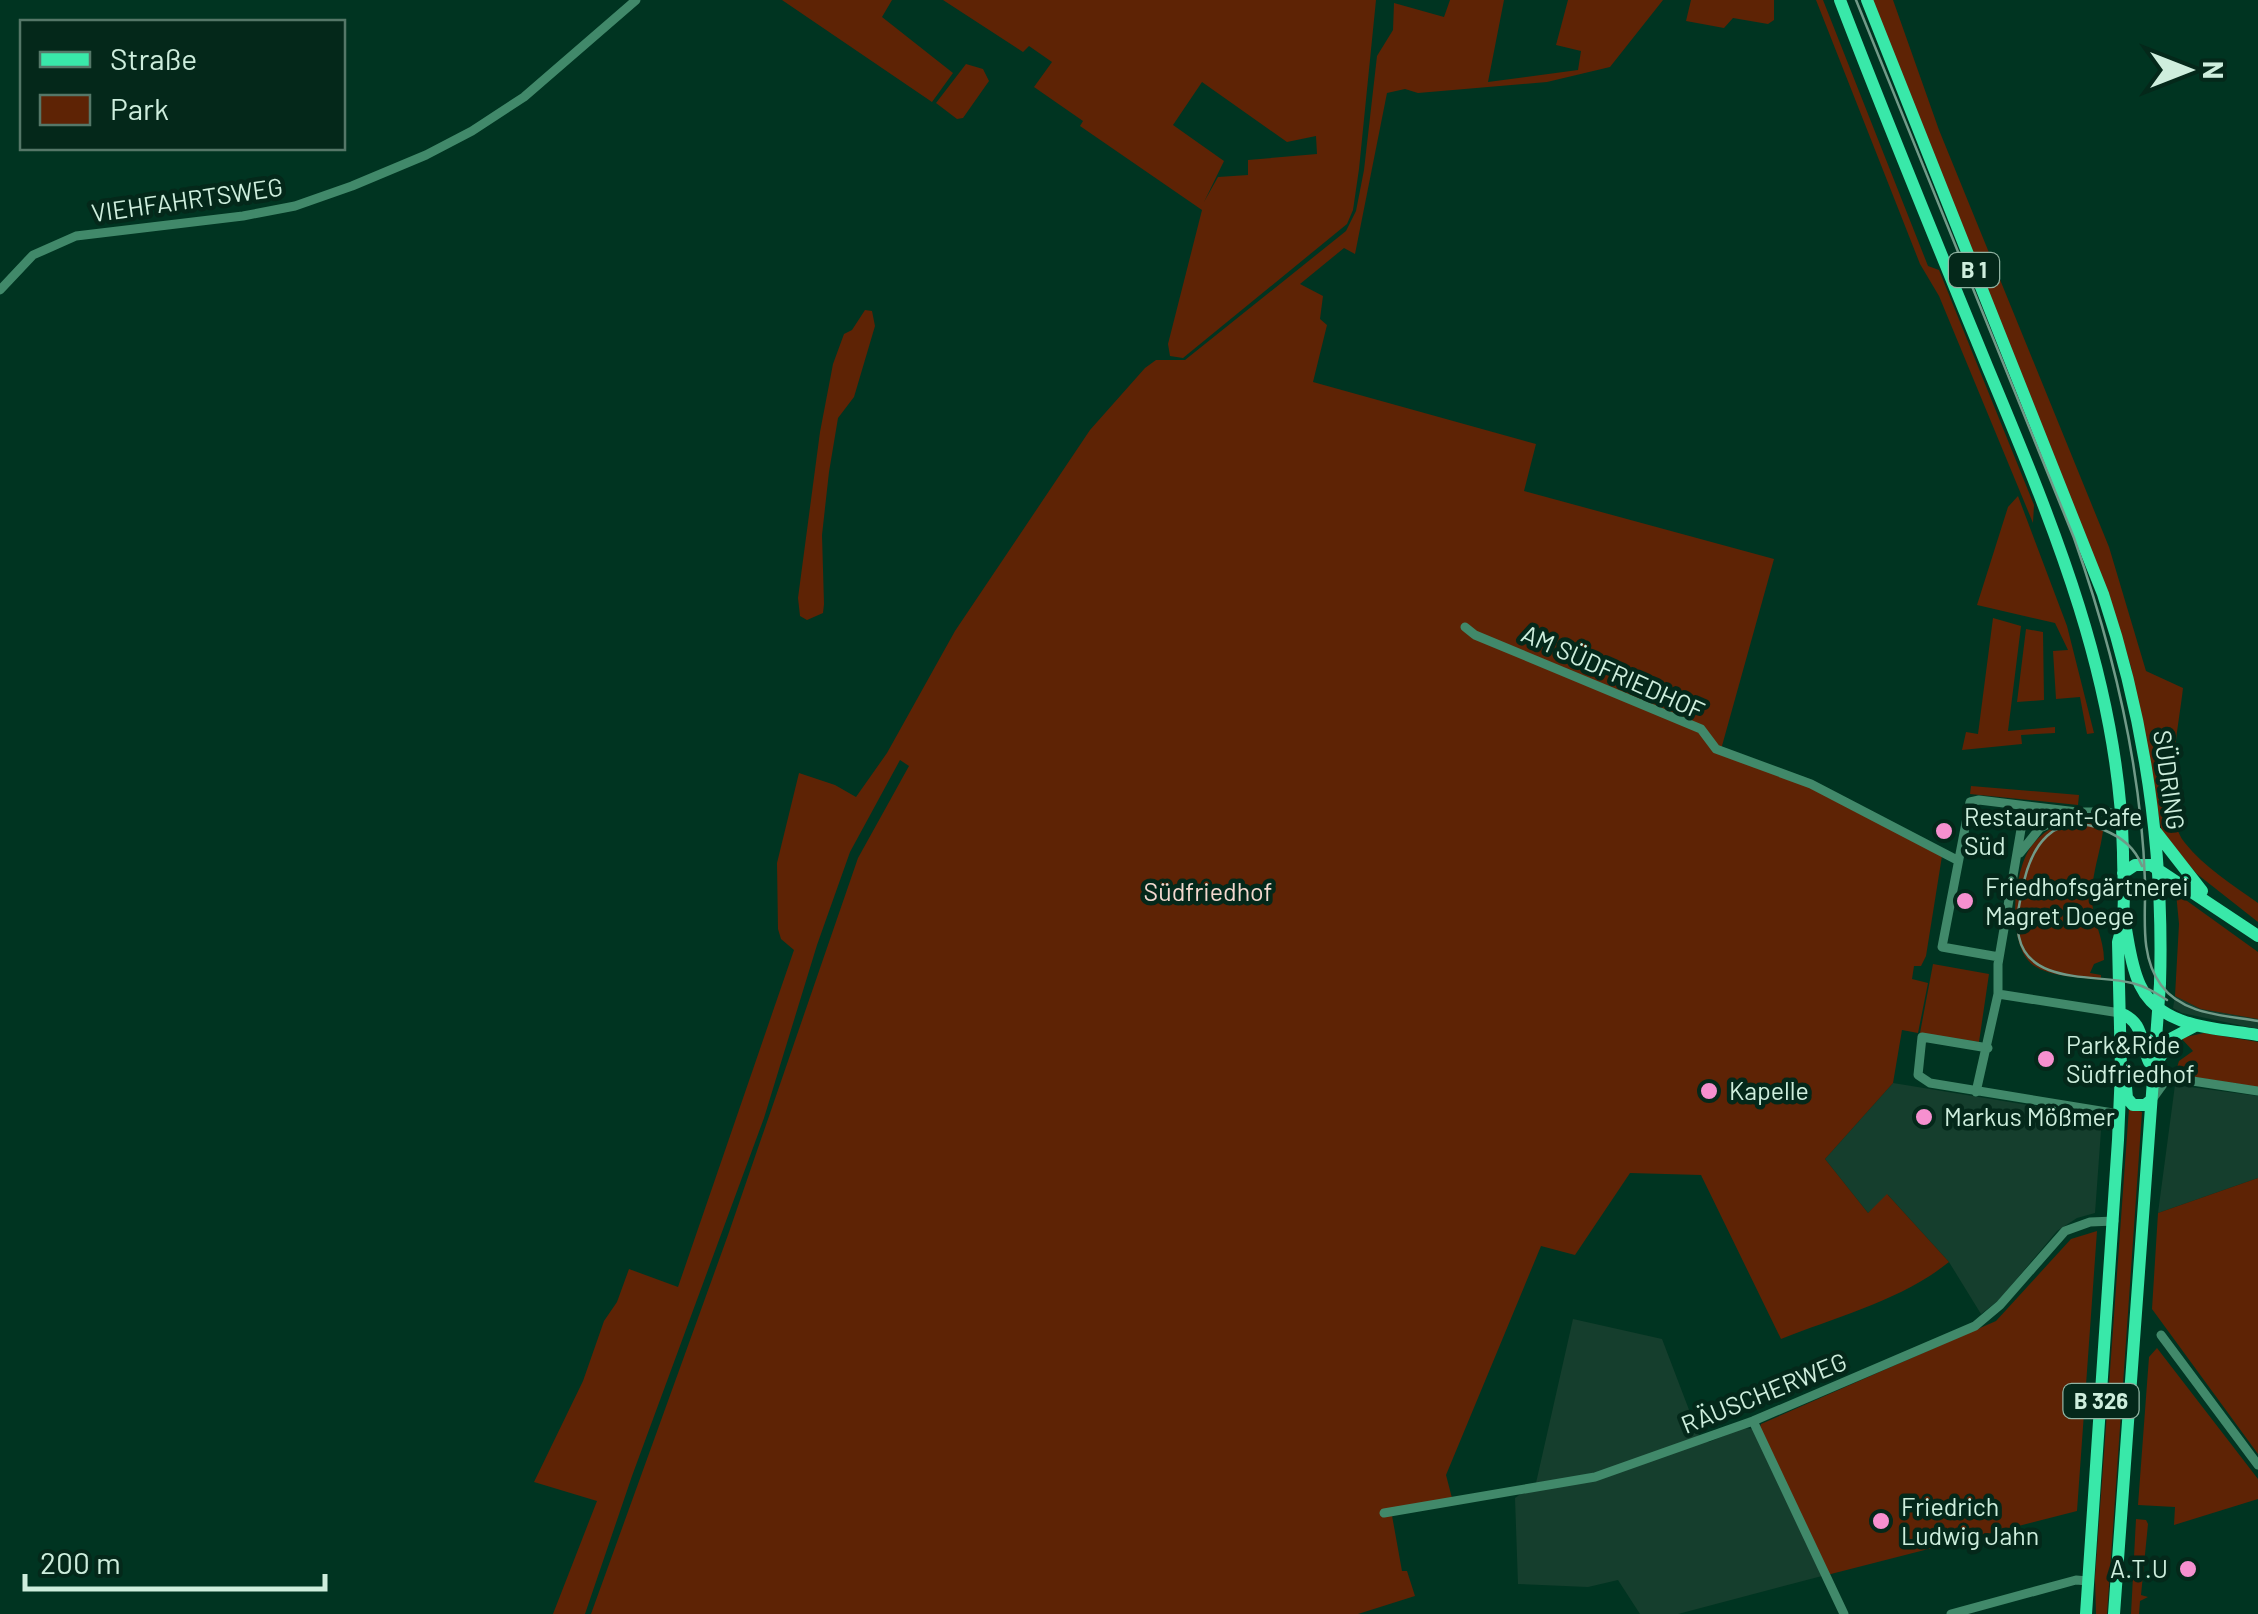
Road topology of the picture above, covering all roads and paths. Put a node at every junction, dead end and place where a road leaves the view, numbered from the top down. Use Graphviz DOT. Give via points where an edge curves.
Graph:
graph roads {
  1 [pos="636,0"];
  2 [pos="1840,0"];
  3 [pos="1867,0"];
  4 [pos="0,290"];
  5 [pos="1465,627"];
  6 [pos="2025,806"];
  7 [pos="2077,812"];
  8 [pos="2122,817"];
  9 [pos="2154,827"];
  10 [pos="2016,859"];
  11 [pos="1958,860"];
  12 [pos="2158,869"];
  13 [pos="2123,874"];
  14 [pos="2214,904"];
  15 [pos="2124,922"];
  16 [pos="2258,936"];
  17 [pos="1999,957"];
  18 [pos="1998,994"];
  19 [pos="2158,1008"];
  20 [pos="2120,1014"];
  21 [pos="2195,1026"];
  22 [pos="2258,1035"];
  23 [pos="1988,1048"];
  24 [pos="2152,1069"];
  25 [pos="2121,1070"];
  26 [pos="2258,1091"];
  27 [pos="1976,1092"];
  28 [pos="2152,1100"];
  29 [pos="2120,1114"];
  30 [pos="2148,1149"];
  31 [pos="2114,1221"];
  32 [pos="2162,1335"];
  33 [pos="1753,1421"];
  34 [pos="2258,1465"];
  35 [pos="1384,1513"];
  36 [pos="2088,1581"];
  37 [pos="1844,1614"];
  38 [pos="1951,1614"];
  39 [pos="2086,1614"];
  40 [pos="2114,1614"];
  1 -- 4 [label="street, VIEHFAHRTSWEG" via="524,96 426,156 295,206 76,236 33,254"];
  2 -- 8 [label="main road, SÜDRING / B 1" via="2050,518 2100,678"];
  3 -- 9 [label="main road, SÜDRING / B 1" via="2103,594 2135,707"];
  5 -- 11 [label="street, AM SÜDFRIEDHOF" via="1701,729 1716,749 1811,784"];
  6 -- 7 [label="street"];
  6 -- 10 [label="street"];
  6 -- 11 [label="street" via="1970,802"];
  7 -- 8 [label="street"];
  7 -- 10 [label="street" via="2040,828"];
  8 -- 13 [label="main road, SÜDRING / B 1"];
  9 -- 12 [label="main road, SÜDRING / B 1"];
  9 -- 14 [label="main road, B 1"];
  10 -- 17 [label="street"];
  11 -- 17 [label="street" via="1942,947"];
  12 -- 13 [label="main road" via="2141,863"];
  12 -- 14 [label="main road, B 1"];
  12 -- 19 [label="main road, SÜDRING / B 1"];
  13 -- 15 [label="main road, SÜDRING / B 1"];
  14 -- 16 [label="main road, B 1"];
  15 -- 19 [label="main road, B 1" via="2137,978"];
  15 -- 20 [label="main road, SÜDRING / B 326" via="2118,942"];
  17 -- 18 [label="street"];
  18 -- 20 [label="street"];
  18 -- 23 [label="street"];
  19 -- 21 [label="main road"];
  19 -- 24 [label="main road, SÜDRING / B 1"];
  20 -- 24 [label="main road" via="2140,1029"];
  20 -- 25 [label="main road, SÜDRING / B 326"];
  21 -- 22 [label="main road"];
  21 -- 24 [label="main road" via="2172,1038"];
  23 -- 27 [label="street"];
  23 -- 27 [label="street" via="1922,1037 1920,1079"];
  24 -- 28 [label="main road, SÜDRING / B 1"];
  25 -- 28 [label="main road" via="2133,1106"];
  25 -- 29 [label="main road, SÜDRING / B 326"];
  26 -- 28 [label="street" via="2172,1078"];
  27 -- 29 [label="street"];
  28 -- 30 [label="main road, SÜDRING / B 1"];
  29 -- 31 [label="main road, SÜDRING / B 326"];
  30 -- 40 [label="main road, SÜDRING / B 326"];
  31 -- 33 [label="street, RÄUSCHERWEG" via="2065,1232 1975,1326"];
  31 -- 36 [label="main road, SÜDRING / B 326"];
  32 -- 34 [label="street"];
  33 -- 35 [label="street, RÄUSCHERWEG" via="1594,1478"];
  33 -- 37 [label="street"];
  36 -- 38 [label="street"];
  36 -- 39 [label="main road, SÜDRING / B 326"];
}
